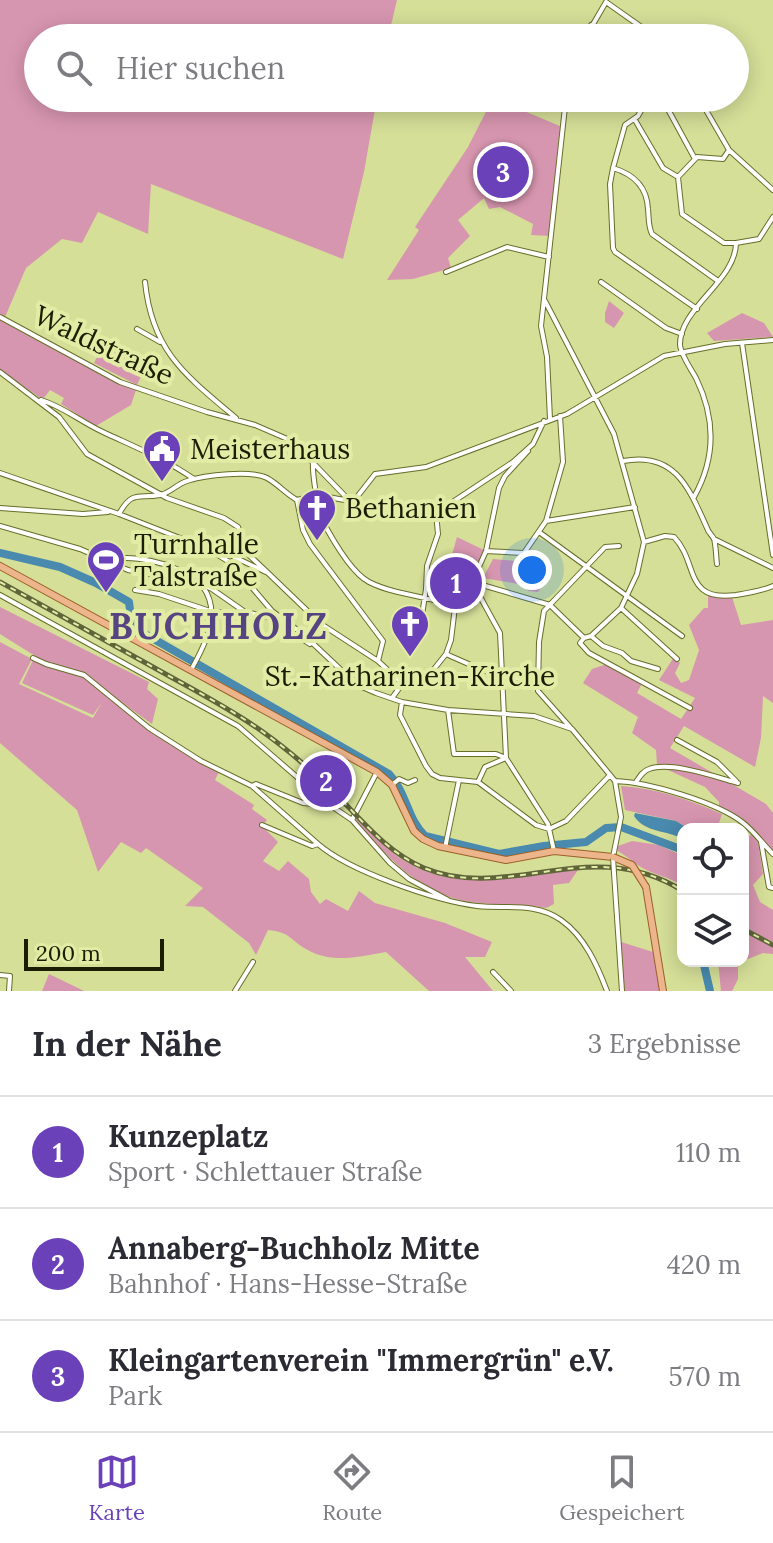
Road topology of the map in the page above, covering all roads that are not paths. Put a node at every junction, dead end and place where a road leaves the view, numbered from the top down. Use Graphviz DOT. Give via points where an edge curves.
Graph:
graph roads {
  1 [pos="606,1"];
  2 [pos="592,24"];
  3 [pos="638,24"];
  4 [pos="565,112"];
  5 [pos="639,112"];
  6 [pos="669,112"];
  7 [pos="707,112"];
  8 [pos="634,119"];
  9 [pos="729,150"];
  10 [pos="695,159"];
  11 [pos="613,168"];
  12 [pos="678,177"];
  13 [pos="773,190"];
  14 [pos="773,217"];
  15 [pos="736,243"];
  16 [pos="549,257"];
  17 [pos="446,272"];
  18 [pos="718,281"];
  19 [pos="145,282"];
  20 [pos="601,282"];
  21 [pos="545,301"];
  22 [pos="697,309"];
  23 [pos="0,317"];
  24 [pos="137,329"];
  25 [pos="682,334"];
  26 [pos="773,340"];
  27 [pos="162,343"];
  28 [pos="742,343"];
  29 [pos="682,352"];
  30 [pos="0,372"];
  31 [pos="596,397"];
  32 [pos="39,399"];
  33 [pos="560,416"];
  34 [pos="237,419"];
  35 [pos="547,420"];
  36 [pos="533,444"];
  37 [pos="623,461"];
  38 [pos="313,463"];
  39 [pos="0,473"];
  40 [pos="194,479"];
  41 [pos="163,494"];
  42 [pos="317,495"];
  43 [pos="694,497"];
  44 [pos="297,500"];
  45 [pos="353,502"];
  46 [pos="635,506"];
  47 [pos="0,508"];
  48 [pos="110,511"];
  49 [pos="436,513"];
  50 [pos="119,514"];
  51 [pos="546,521"];
  52 [pos="0,526"];
  53 [pos="539,532"];
  54 [pos="714,539"];
  55 [pos="644,542"];
  56 [pos="619,546"];
  57 [pos="208,549"];
  58 [pos="486,551"];
  59 [pos="773,555"];
  60 [pos="107,562"];
  61 [pos="717,564"];
  62 [pos="587,565"];
  63 [pos="0,566"];
  64 [pos="773,568"];
  65 [pos="268,573"];
  66 [pos="194,582"];
  67 [pos="472,582"];
  68 [pos="202,585"];
  69 [pos="773,586"];
  70 [pos="135,590"];
  71 [pos="0,595"];
  72 [pos="627,596"];
  73 [pos="425,598"];
  74 [pos="550,605"];
  75 [pos="455,607"];
  76 [pos="621,608"];
  77 [pos="213,612"];
  78 [pos="245,612"];
  79 [pos="420,628"];
  80 [pos="591,636"];
  81 [pos="682,636"];
  82 [pos="584,638"];
  83 [pos="315,648"];
  84 [pos="446,654"];
  85 [pos="33,658"];
  86 [pos="677,659"];
  87 [pos="378,661"];
  88 [pos="192,669"];
  89 [pos="658,669"];
  90 [pos="537,676"];
  91 [pos="502,678"];
  92 [pos="405,686"];
  93 [pos="392,698"];
  94 [pos="402,702"];
  95 [pos="690,708"];
  96 [pos="448,710"];
  97 [pos="503,713"];
  98 [pos="572,729"];
  99 [pos="677,740"];
  100 [pos="506,758"];
  101 [pos="377,772"];
  102 [pos="610,775"];
  103 [pos="415,780"];
  104 [pos="459,780"];
  105 [pos="615,781"];
  106 [pos="395,782"];
  107 [pos="478,782"];
  108 [pos="636,782"];
  109 [pos="252,786"];
  110 [pos="327,803"];
  111 [pos="352,820"];
  112 [pos="262,825"];
  113 [pos="549,829"];
  114 [pos="761,841"];
  115 [pos="318,844"];
  116 [pos="446,844"];
  117 [pos="554,850"];
  118 [pos="773,854"];
  119 [pos="613,857"];
  120 [pos="773,888"];
  121 [pos="448,900"];
  122 [pos="253,962"];
  123 [pos="493,972"];
  124 [pos="0,975"];
  125 [pos="9,991"];
  126 [pos="235,991"];
  127 [pos="511,991"];
  128 [pos="607,991"];
  129 [pos="622,991"];
  130 [pos="663,991"];
  1 -- 2 [label="street"];
  1 -- 3 [label="street"];
  4 -- 16 [label="street"];
  5 -- 8 [label="street"];
  6 -- 10 [label="street"];
  7 -- 9 [label="street"];
  8 -- 11 [label="street" via="623,130"];
  8 -- 12 [label="street" via="663,168"];
  9 -- 10 [label="street" via="723,159"];
  9 -- 13 [label="street"];
  10 -- 12 [label="street"];
  11 -- 18 [label="street" via="640,184 652,234"];
  11 -- 22 [label="street" via="615,252"];
  12 -- 15 [label="street" via="682,214 724,243"];
  14 -- 15 [label="street" via="759,239"];
  15 -- 18 [label="street" via="735,258"];
  16 -- 17 [label="street" via="507,247"];
  16 -- 21 [label="street"];
  18 -- 22 [label="street"];
  19 -- 27 [label="street" via="148,309"];
  20 -- 25 [label="street"];
  21 -- 31 [label="street"];
  21 -- 35 [label="street" via="541,326 547,357"];
  22 -- 25 [label="street"];
  23 -- 34 [label="street, Waldstraße" via="120,382"];
  24 -- 27 [label="street"];
  25 -- 29 [label="street"];
  26 -- 28 [label="street"];
  27 -- 34 [label="street"];
  28 -- 29 [label="street"];
  28 -- 59 [label="street"];
  29 -- 31 [label="street" via="653,361"];
  29 -- 43 [label="street" via="698,383 712,438 706,476"];
  30 -- 32 [label="street"];
  31 -- 33 [label="street"];
  31 -- 37 [label="street"];
  32 -- 40 [label="street"];
  32 -- 41 [label="street" via="87,454"];
  33 -- 35 [label="street"];
  33 -- 51 [label="street" via="563,462"];
  34 -- 38 [label="street" via="292,441"];
  35 -- 36 [label="street"];
  35 -- 45 [label="street" via="426,467 375,474"];
  36 -- 49 [label="street"];
  36 -- 58 [label="street" via="499,488"];
  37 -- 43 [label="street" via="662,463"];
  37 -- 46 [label="street"];
  38 -- 42 [label="street"];
  38 -- 45 [label="street"];
  39 -- 48 [label="street"];
  40 -- 41 [label="street"];
  40 -- 44 [label="street" via="259,475"];
  41 -- 50 [label="street" via="132,497"];
  41 -- 65 [label="street" via="238,527 249,555"];
  42 -- 44 [label="street"];
  42 -- 45 [label="street"];
  42 -- 73 [label="street" via="320,516 355,571 375,584"];
  43 -- 54 [label="street"];
  44 -- 87 [label="street" via="310,544 383,641"];
  45 -- 49 [label="street" via="379,515"];
  46 -- 51 [label="street"];
  46 -- 55 [label="street"];
  47 -- 48 [label="street"];
  48 -- 50 [label="street"];
  49 -- 73 [label="street" via="438,534 427,566"];
  50 -- 57 [label="street"];
  51 -- 53 [label="street"];
  52 -- 60 [label="street"];
  53 -- 58 [label="street" via="524,553"];
  53 -- 62 [label="street"];
  54 -- 61 [label="street"];
  54 -- 64 [label="street"];
  55 -- 69 [label="street" via="674,537 706,593 733,596"];
  55 -- 72 [label="street"];
  56 -- 62 [label="street" via="605,547"];
  57 -- 65 [label="street"];
  57 -- 83 [label="street" via="231,563 272,611"];
  58 -- 67 [label="street"];
  60 -- 66 [label="street"];
  60 -- 66 [label="street" via="161,561"];
  62 -- 72 [label="street"];
  62 -- 74 [label="street"];
  63 -- 88 [label="main road"];
  65 -- 87 [label="street" via="321,624"];
  66 -- 68 [label="street"];
  67 -- 74 [label="street"];
  67 -- 75 [label="street"];
  67 -- 91 [label="street" via="500,633"];
  68 -- 77 [label="street"];
  68 -- 78 [label="street"];
  70 -- 77 [label="street"];
  71 -- 110 [label="street" via="238,726"];
  72 -- 76 [label="street"];
  72 -- 81 [label="street"];
  73 -- 75 [label="street"];
  73 -- 79 [label="street"];
  74 -- 82 [label="street"];
  74 -- 90 [label="street" via="544,611"];
  75 -- 84 [label="street"];
  76 -- 80 [label="street"];
  76 -- 86 [label="street"];
  77 -- 78 [label="street"];
  77 -- 88 [label="street"];
  78 -- 83 [label="street" via="268,617"];
  80 -- 82 [label="street"];
  80 -- 89 [label="street" via="631,661"];
  82 -- 95 [label="street" via="580,643 589,653"];
  83 -- 93 [label="street" via="362,687"];
  84 -- 91 [label="street"];
  84 -- 92 [label="street" via="426,679"];
  85 -- 109 [label="street" via="84,675 149,728"];
  87 -- 92 [label="street"];
  88 -- 101 [label="main road"];
  90 -- 91 [label="street"];
  90 -- 98 [label="street" via="538,691"];
  91 -- 97 [label="street"];
  92 -- 93 [label="street"];
  93 -- 94 [label="street"];
  94 -- 96 [label="street"];
  94 -- 104 [label="street" via="400,715 426,766 440,778"];
  96 -- 97 [label="street"];
  96 -- 100 [label="street" via="454,754"];
  97 -- 98 [label="street"];
  97 -- 100 [label="street"];
  98 -- 102 [label="street"];
  99 -- 108 [label="street" via="717,762 738,783 656,767 646,769"];
  100 -- 107 [label="street" via="485,767"];
  100 -- 113 [label="street"];
  101 -- 106 [label="main road"];
  101 -- 111 [label="street"];
  102 -- 105 [label="street"];
  102 -- 113 [label="street" via="573,815"];
  103 -- 106 [label="street"];
  104 -- 107 [label="street"];
  104 -- 116 [label="street"];
  105 -- 108 [label="street"];
  105 -- 119 [label="street" via="620,825"];
  106 -- 116 [label="main road" via="414,831 430,843"];
  107 -- 113 [label="street"];
  108 -- 114 [label="street" via="740,819"];
  109 -- 110 [label="street" via="303,803"];
  109 -- 115 [label="street"];
  110 -- 111 [label="street"];
  111 -- 121 [label="street" via="409,879"];
  112 -- 115 [label="street"];
  113 -- 117 [label="street"];
  114 -- 118 [label="street"];
  114 -- 120 [label="street"];
  115 -- 121 [label="street" via="342,861"];
  116 -- 117 [label="main road" via="506,860"];
  117 -- 119 [label="main road"];
  119 -- 129 [label="street, bridge"];
  119 -- 130 [label="main road, bridge" via="632,865 646,887"];
  121 -- 128 [label="street" via="533,908 555,917 588,950"];
  122 -- 126 [label="street"];
  123 -- 127 [label="street"];
  124 -- 125 [label="street" via="10,976"];
}
